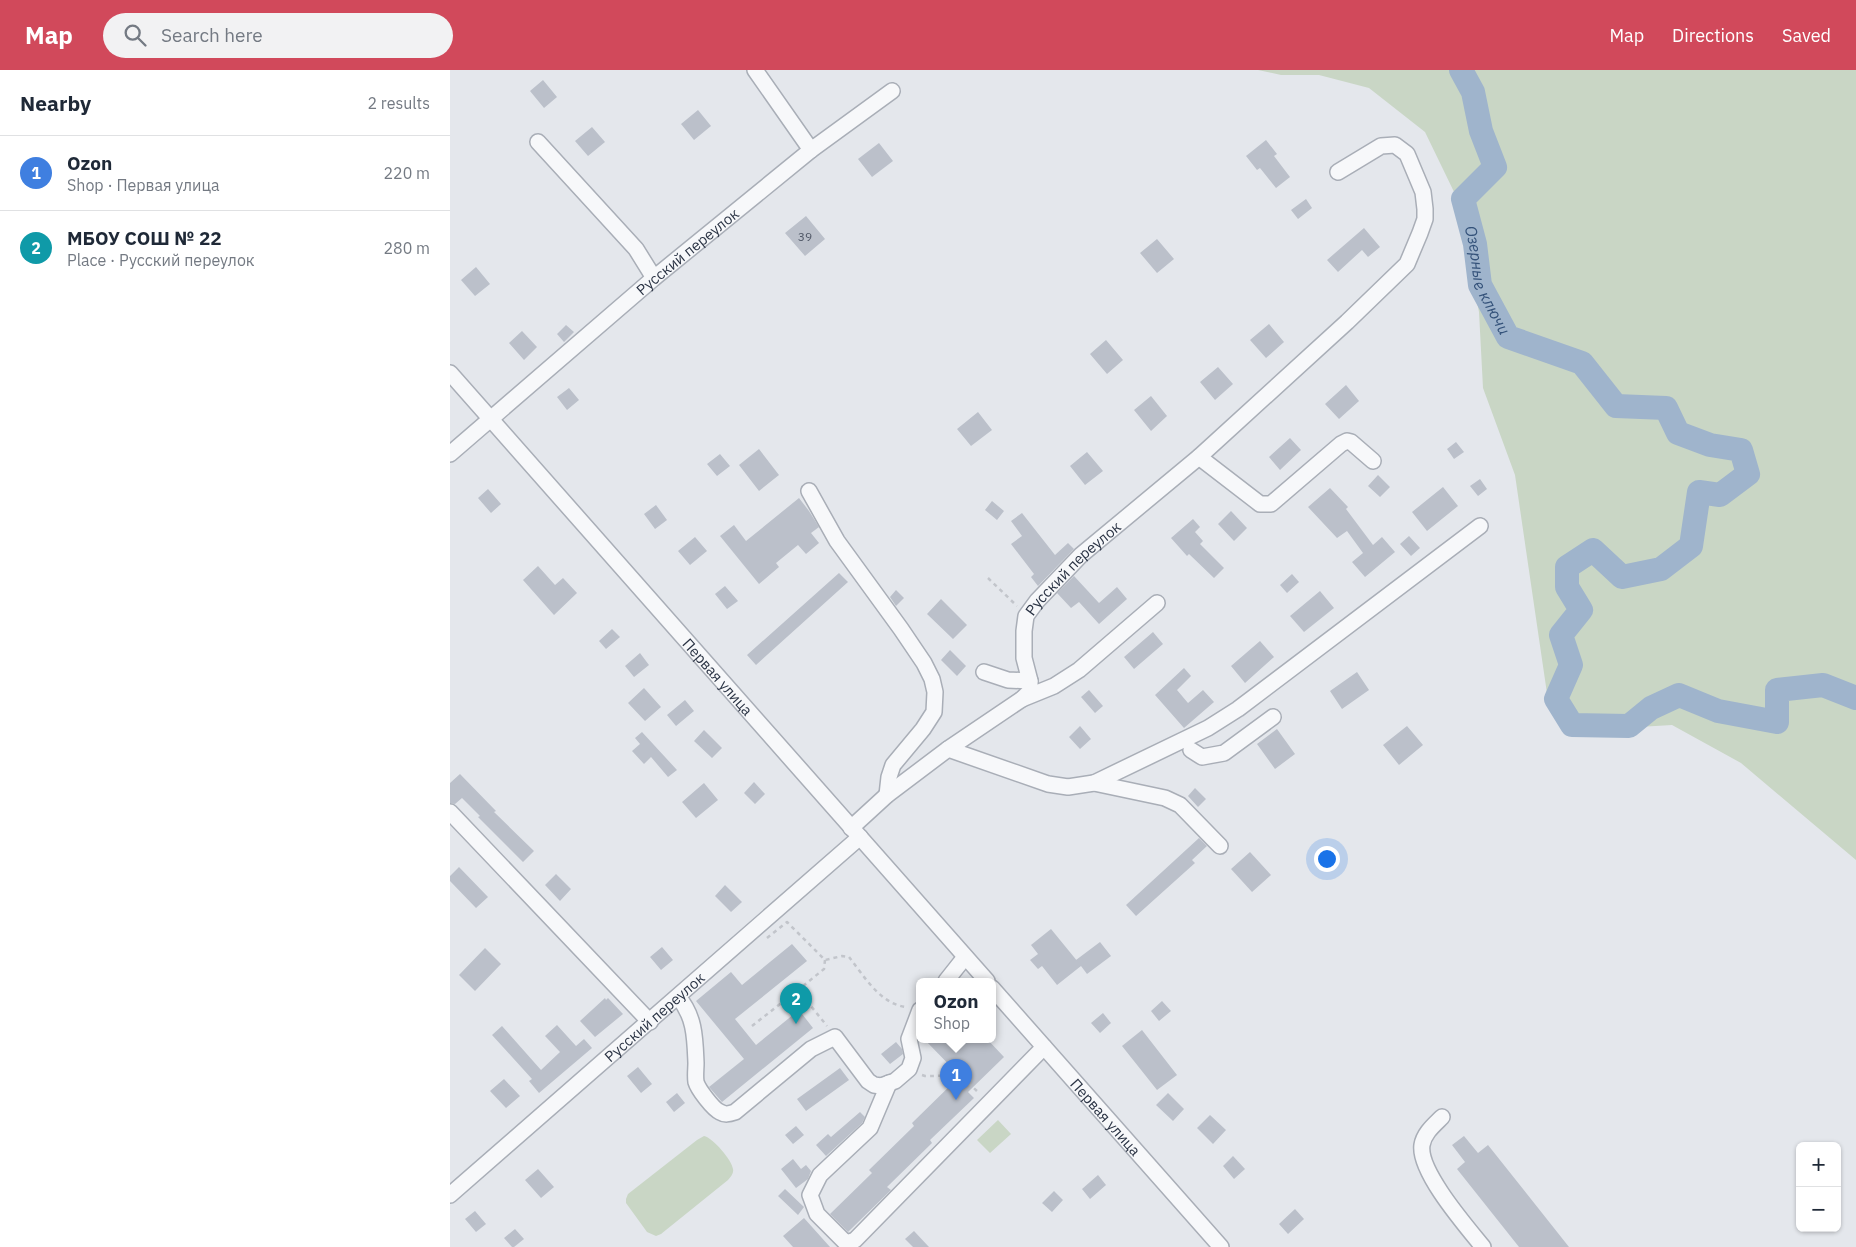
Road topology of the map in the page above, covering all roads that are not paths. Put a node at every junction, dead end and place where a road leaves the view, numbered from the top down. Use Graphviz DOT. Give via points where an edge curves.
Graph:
graph roads {
  1 [pos="755,70"];
  2 [pos="892,91"];
  3 [pos="538,142"];
  4 [pos="811,150"];
  5 [pos="1338,172"];
  6 [pos="654,278"];
  7 [pos="450,373"];
  8 [pos="490,419"];
  9 [pos="450,454"];
  10 [pos="1199,457"];
  11 [pos="1373,461"];
  12 [pos="809,491"];
  13 [pos="1480,526"];
  14 [pos="1157,603"];
  15 [pos="984,672"];
  16 [pos="1030,680"];
  17 [pos="1022,699"];
  18 [pos="1273,717"];
  19 [pos="948,749"];
  20 [pos="1191,750"];
  21 [pos="1094,783"];
  22 [pos="887,795"];
  23 [pos="450,812"];
  24 [pos="856,833"];
  25 [pos="1220,846"];
  26 [pos="965,957"];
  27 [pos="948,978"];
  28 [pos="984,978"];
  29 [pos="996,993"];
  30 [pos="678,997"];
  31 [pos="915,1009"];
  32 [pos="650,1022"];
  33 [pos="1044,1047"];
  34 [pos="890,1083"];
  35 [pos="1442,1117"];
  36 [pos="450,1195"];
  37 [pos="852,1245"];
  38 [pos="1221,1247"];
  39 [pos="1483,1247"];
  1 -- 4 [label="street"];
  2 -- 4 [label="street, Русский переулок"];
  3 -- 6 [label="street" via="636,249"];
  4 -- 6 [label="street, Русский переулок"];
  5 -- 10 [label="street, Русский переулок" via="1381,146 1395,145 1407,154 1423,192 1425,208 1425,219 1407,264"];
  6 -- 8 [label="street, Русский переулок"];
  7 -- 8 [label="street, Первая улица"];
  8 -- 9 [label="street, Русский переулок"];
  8 -- 24 [label="street, Первая улица"];
  10 -- 11 [label="street" via="1265,505 1271,504 1347,440"];
  10 -- 16 [label="street, Русский переулок" via="1081,555 1037,601 1026,616 1024,630 1024,658"];
  12 -- 22 [label="street" via="837,541 924,663 936,692 934,712 893,765"];
  13 -- 21 [label="street" via="1238,709 1208,728"];
  14 -- 17 [label="street, Русский переулок" via="1078,670 1054,686"];
  15 -- 16 [label="street" via="1008,680"];
  16 -- 17 [label="street" via="1030,691"];
  17 -- 19 [label="street, Русский переулок"];
  18 -- 20 [label="street" via="1224,753 1202,757"];
  19 -- 21 [label="street" via="1048,784 1068,787"];
  19 -- 22 [label="street, Русский переулок"];
  21 -- 25 [label="street" via="1174,802"];
  22 -- 24 [label="street, Русский переулок"];
  23 -- 32 [label="street"];
  24 -- 26 [label="street, Первая улица"];
  24 -- 30 [label="street, Русский переулок"];
  26 -- 27 [label="street"];
  26 -- 28 [label="street, Первая улица"];
  29 -- 33 [label="street, Первая улица"];
  30 -- 32 [label="street, Русский переулок"];
  30 -- 34 [label="street" via="692,1020 699,1089 719,1112 727,1115 735,1112 811,1049 835,1037 868,1080 881,1086"];
  31 -- 34 [label="street" via="909,1039 913,1058 910,1067"];
  32 -- 36 [label="street, Русский переулок"];
  33 -- 37 [label="street"];
  33 -- 38 [label="street, Первая улица"];
  34 -- 37 [label="street" via="870,1128 820,1175 810,1195 817,1214"];
  35 -- 39 [label="street" via="1423,1142 1423,1156 1436,1188"];
}
